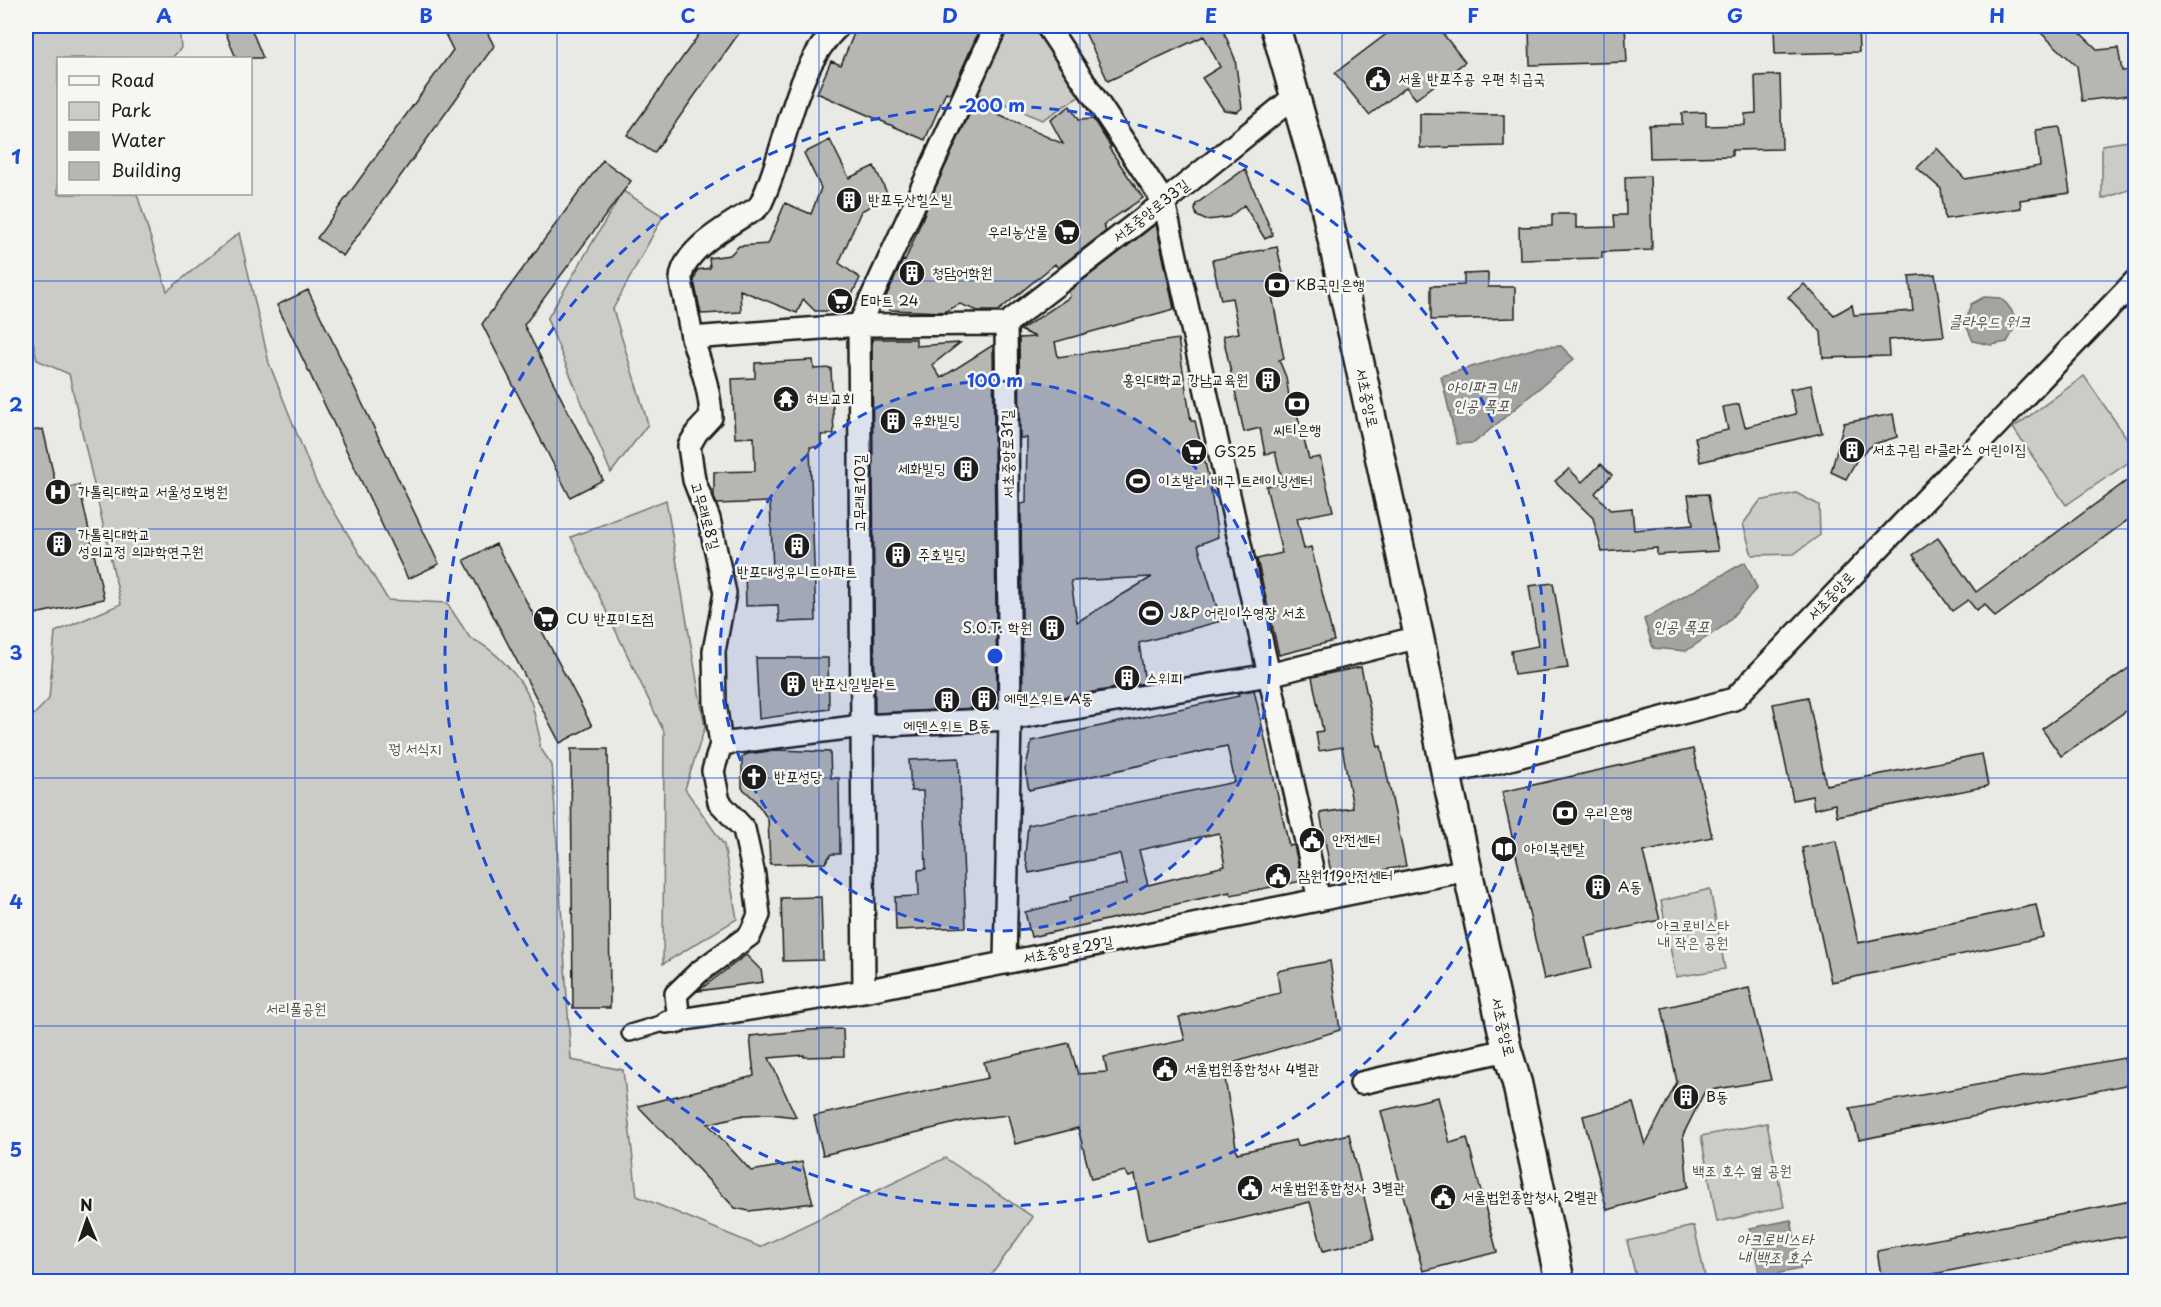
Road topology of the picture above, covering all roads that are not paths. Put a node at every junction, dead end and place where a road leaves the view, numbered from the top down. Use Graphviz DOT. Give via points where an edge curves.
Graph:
graph roads {
  1 [pos="839,26"];
  2 [pos="996,26"];
  3 [pos="1047,26"];
  4 [pos="1275,26"];
  5 [pos="1295,96"];
  6 [pos="1164,202"];
  7 [pos="2136,280"];
  8 [pos="1006,324"];
  9 [pos="859,325"];
  10 [pos="692,338"];
  11 [pos="1419,637"];
  12 [pos="1269,675"];
  13 [pos="1011,719"];
  14 [pos="862,726"];
  15 [pos="721,744"];
  16 [pos="1446,772"];
  17 [pos="1467,870"];
  18 [pos="1319,900"];
  19 [pos="1005,963"];
  20 [pos="864,991"];
  21 [pos="673,1022"];
  22 [pos="630,1033"];
  23 [pos="1507,1050"];
  24 [pos="1361,1083"];
  25 [pos="1560,1281"];
  1 -- 10 [label="street, 고무래로8길" via="826,37 811,62 759,206 691,254 681,278"];
  2 -- 9 [label="street, 고무래로10길"];
  3 -- 6 [label="street"];
  4 -- 5 [label="main road, 서초중앙로"];
  5 -- 6 [label="street, 서초중앙로33길"];
  5 -- 11 [label="main road, 서초중앙로" via="1322,191"];
  6 -- 8 [label="street, 서초중앙로33길"];
  6 -- 12 [label="street"];
  7 -- 16 [label="street, 서초중앙로" via="1734,699 1491,764"];
  8 -- 9 [label="street"];
  8 -- 13 [label="street, 서초중앙로31길"];
  9 -- 10 [label="street"];
  9 -- 14 [label="street, 고무래로10길"];
  10 -- 15 [label="street, 고무래로8길" via="704,370 711,417 689,446 694,480 709,519 725,593 714,651"];
  11 -- 12 [label="street"];
  11 -- 16 [label="main road, 서초중앙로"];
  12 -- 13 [label="street"];
  12 -- 18 [label="street"];
  13 -- 14 [label="street"];
  13 -- 19 [label="street, 서초중앙로31길"];
  14 -- 15 [label="street"];
  14 -- 20 [label="street, 고무래로10길"];
  15 -- 21 [label="street, 고무래로8길" via="713,771 719,802 744,829 759,915 750,935 676,994"];
  16 -- 17 [label="main road, 서초중앙로"];
  17 -- 18 [label="street, 서초중앙로29길"];
  17 -- 23 [label="main road, 서초중앙로"];
  18 -- 19 [label="street, 서초중앙로29길"];
  19 -- 20 [label="street, 서초중앙로29길"];
  20 -- 21 [label="street, 서초중앙로29길"];
  21 -- 22 [label="street"];
  23 -- 24 [label="street"];
  23 -- 25 [label="main road, 서초중앙로"];
}
